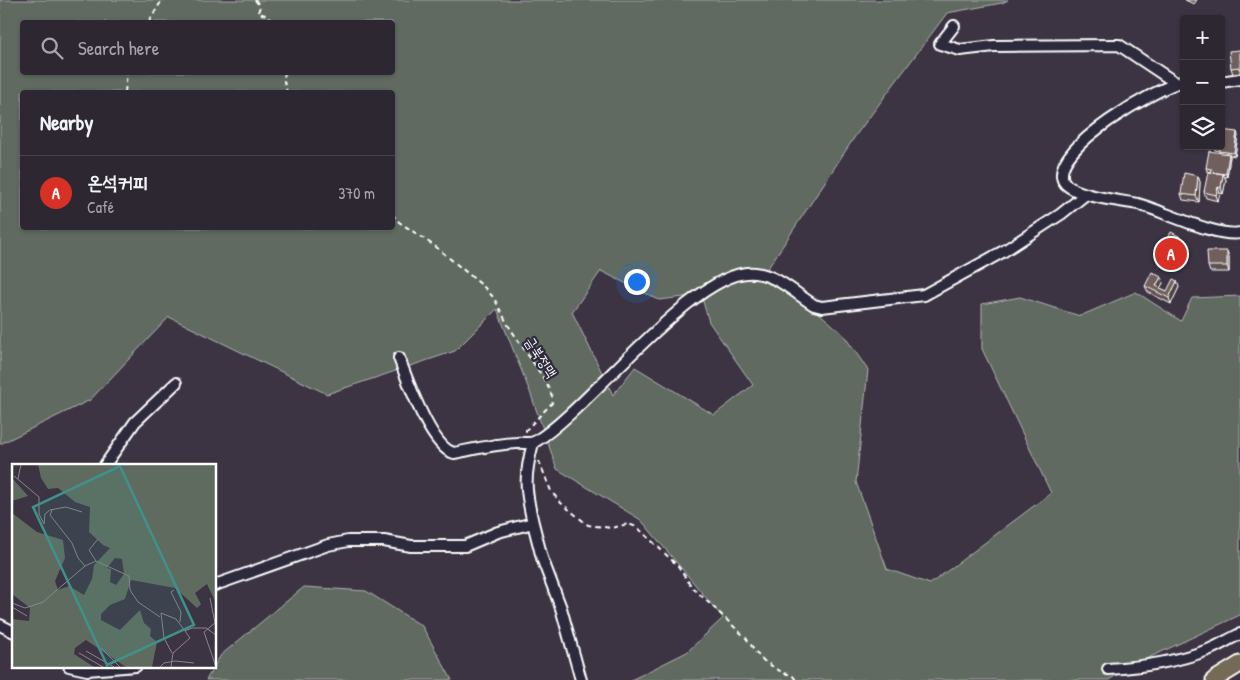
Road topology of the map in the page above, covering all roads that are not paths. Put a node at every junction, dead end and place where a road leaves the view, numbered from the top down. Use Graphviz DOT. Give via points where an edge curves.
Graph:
graph roads {
  1 [pos="954,26"];
  2 [pos="1240,79"];
  3 [pos="1225,81"];
  4 [pos="1180,82"];
  5 [pos="1086,194"];
  6 [pos="1240,233"];
  7 [pos="399,358"];
  8 [pos="176,383"];
  9 [pos="534,443"];
  10 [pos="106,464"];
  11 [pos="533,523"];
  12 [pos="216,584"];
  13 [pos="0,625"];
  14 [pos="12,631"];
  15 [pos="1240,634"];
  16 [pos="1240,664"];
  17 [pos="78,668"];
  18 [pos="112,668"];
  19 [pos="1108,670"];
  20 [pos="581,680"];
  21 [pos="1214,680"];
  1 -- 4 [label="street" via="940,44 960,50 994,46 1119,44"];
  2 -- 3 [label="street"];
  4 -- 5 [label="street" via="1146,97 1114,117 1070,156 1063,167 1063,180 1071,189"];
  5 -- 6 [label="street" via="1144,206 1209,228"];
  5 -- 9 [label="street" via="1004,251 924,295 822,307 766,276 755,272 733,274 682,308 559,425"];
  7 -- 9 [label="street" via="412,392 447,451 454,453 518,442"];
  8 -- 10 [label="street" via="135,422"];
  9 -- 11 [label="street" via="525,485"];
  11 -- 12 [label="street" via="498,532 465,546 357,541 328,545"];
  11 -- 20 [label="street"];
  13 -- 14 [label="street"];
  15 -- 19 [label="street" via="1185,657 1148,666"];
  16 -- 21 [label="highway"];
  17 -- 18 [label="street"];
}
